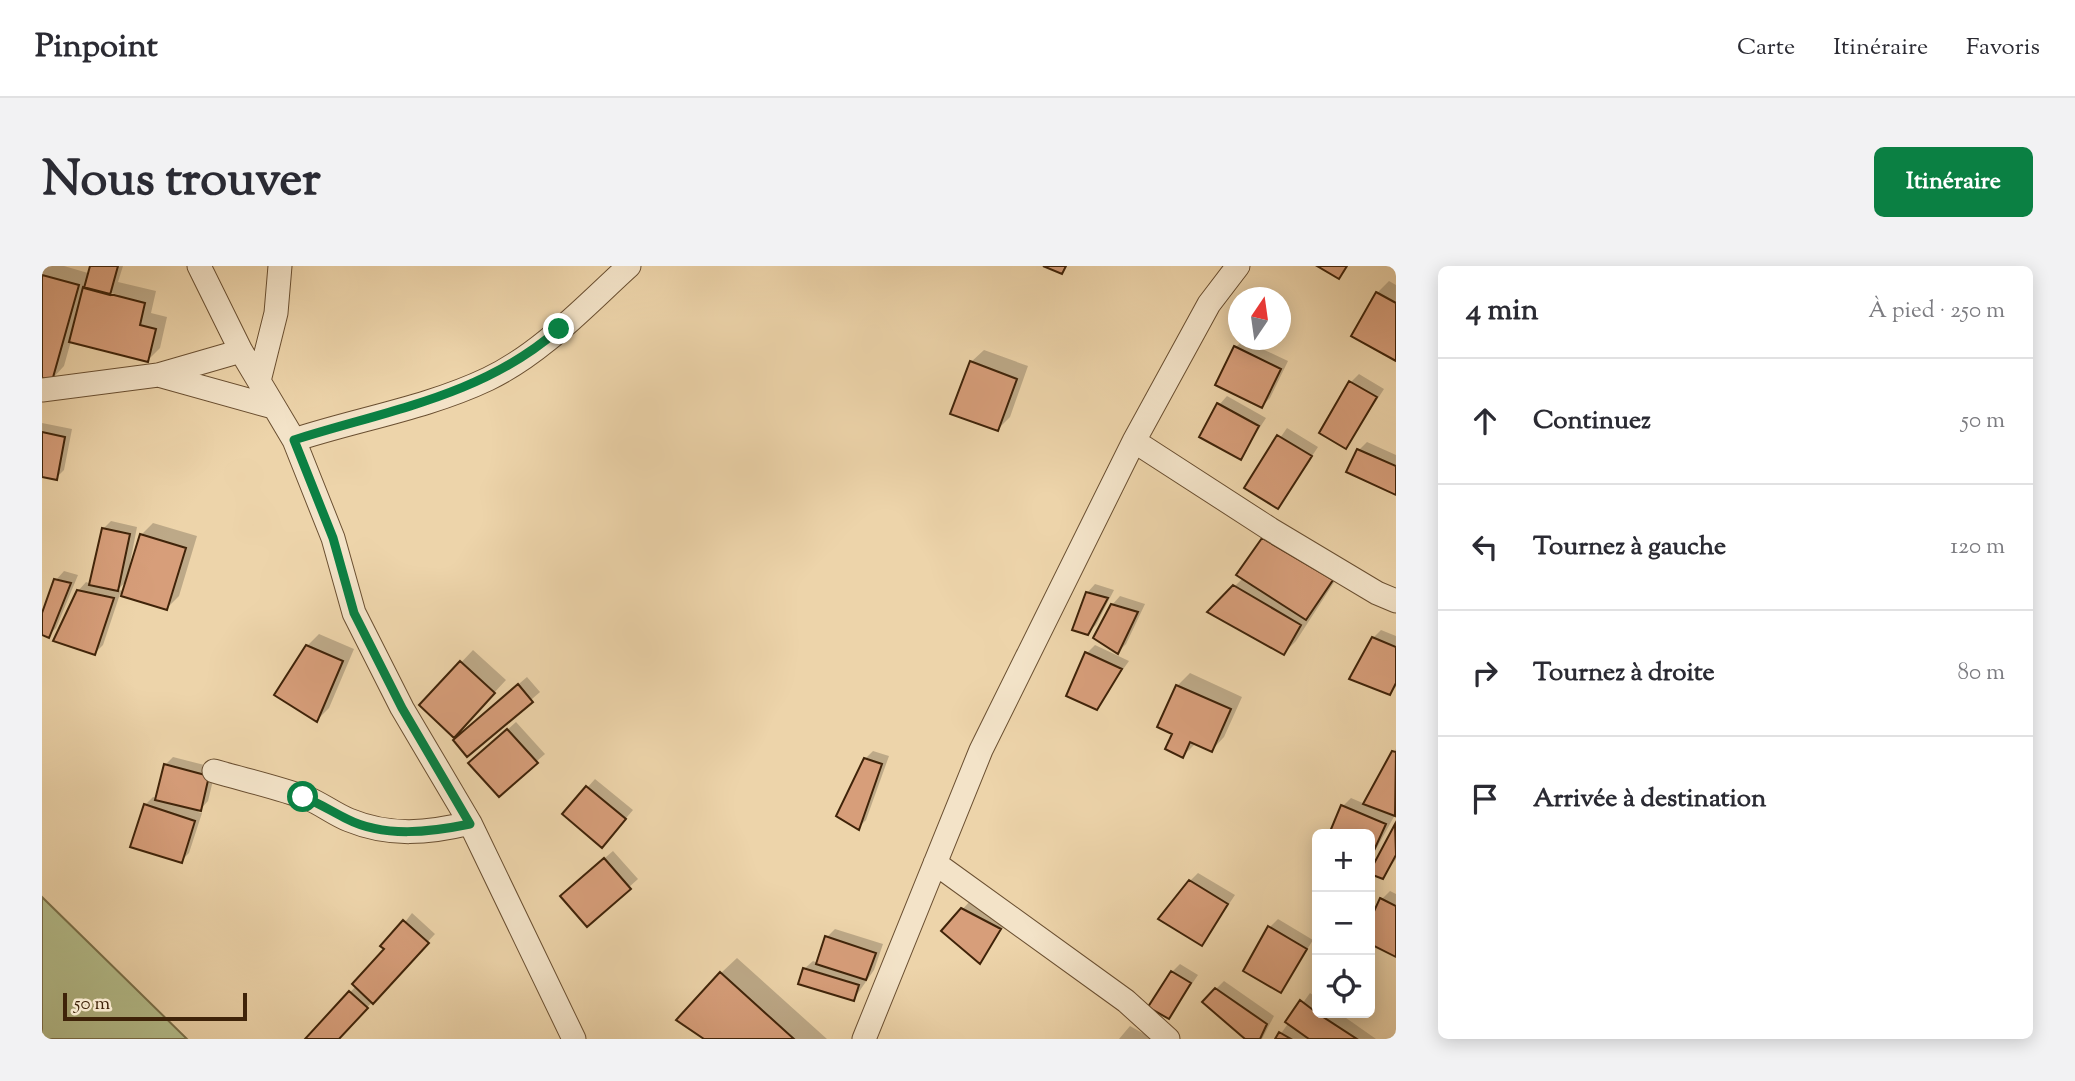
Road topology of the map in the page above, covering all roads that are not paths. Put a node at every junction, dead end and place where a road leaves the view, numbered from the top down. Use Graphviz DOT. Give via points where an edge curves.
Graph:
graph roads {
  1 [pos="199,266"];
  2 [pos="279,266"];
  3 [pos="629,266"];
  4 [pos="1238,266"];
  5 [pos="241,351"];
  6 [pos="158,375"];
  7 [pos="259,381"];
  8 [pos="42,390"];
  9 [pos="274,407"];
  10 [pos="294,440"];
  11 [pos="1134,441"];
  12 [pos="1396,601"];
  13 [pos="214,771"];
  14 [pos="470,824"];
  15 [pos="935,863"];
  16 [pos="574,1039"];
  17 [pos="864,1039"];
  18 [pos="1168,1039"];
  1 -- 5 [label="street"];
  2 -- 7 [label="street" via="276,313"];
  3 -- 10 [label="street" via="542,344 488,379"];
  4 -- 11 [label="street" via="1209,304"];
  5 -- 6 [label="street"];
  5 -- 7 [label="street"];
  6 -- 8 [label="street"];
  6 -- 9 [label="street"];
  7 -- 9 [label="street"];
  9 -- 10 [label="street"];
  10 -- 14 [label="street" via="333,538 354,613 402,708"];
  11 -- 12 [label="street" via="1270,529"];
  11 -- 15 [label="street" via="981,750"];
  13 -- 14 [label="street" via="282,789 323,804 348,820 380,828 428,833"];
  14 -- 16 [label="street"];
  15 -- 17 [label="street"];
  15 -- 18 [label="street" via="1126,1001"];
}
